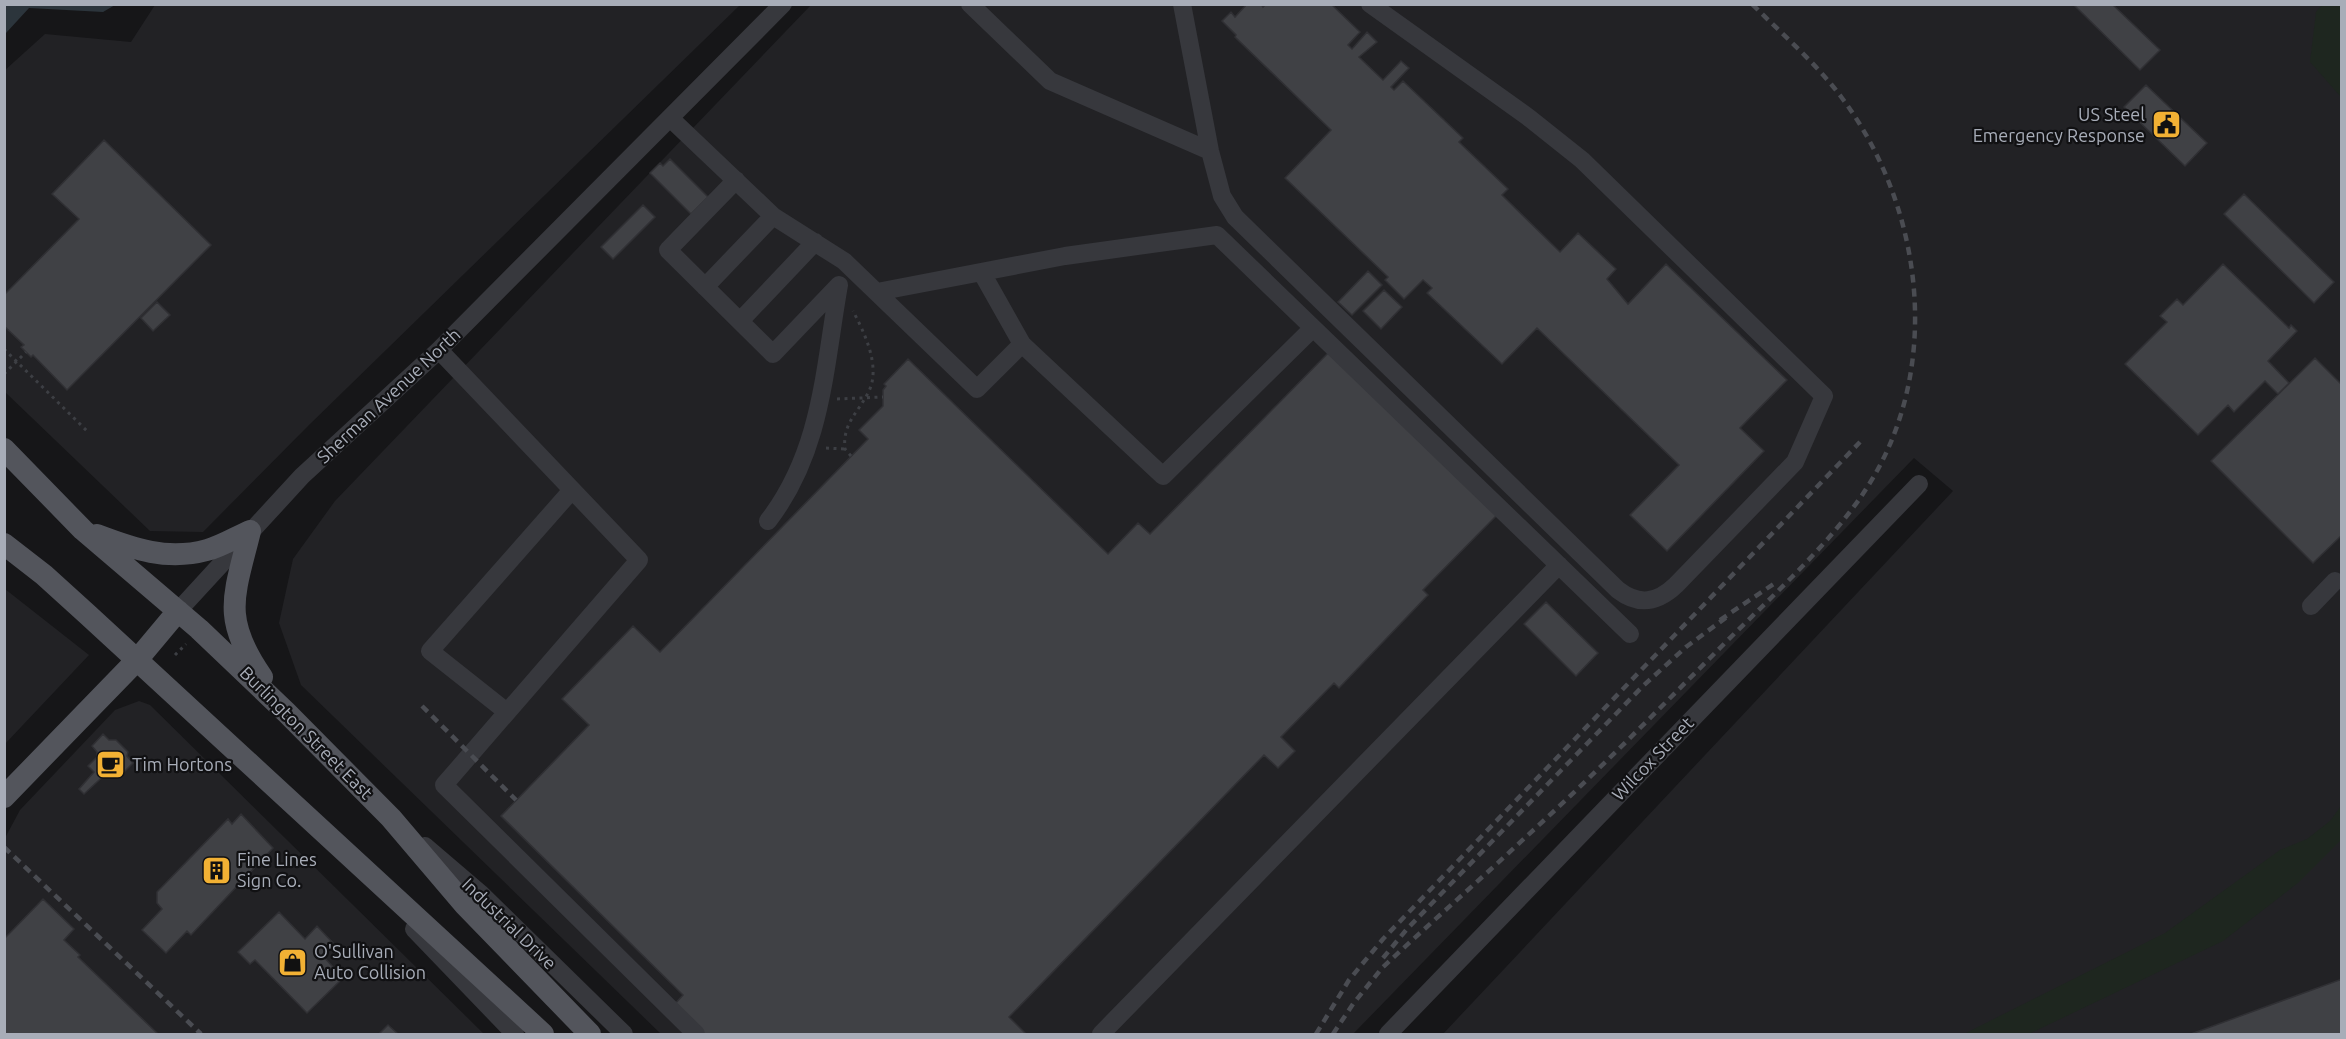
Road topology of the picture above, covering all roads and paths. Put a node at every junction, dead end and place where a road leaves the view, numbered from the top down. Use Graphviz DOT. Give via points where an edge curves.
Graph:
graph roads {
  1 [pos="783,4"];
  2 [pos="970,4"];
  3 [pos="1182,4"];
  4 [pos="1370,4"];
  5 [pos="670,118"];
  6 [pos="1210,151"];
  7 [pos="736,180"];
  8 [pos="773,216"];
  9 [pos="815,242"];
  10 [pos="844,261"];
  11 [pos="982,273"];
  12 [pos="839,285"];
  13 [pos="705,287"];
  14 [pos="877,292"];
  15 [pos="740,321"];
  16 [pos="1313,328"];
  17 [pos="1022,344"];
  18 [pos="4,349"];
  19 [pos="439,350"];
  20 [pos="26,352"];
  21 [pos="17,362"];
  22 [pos="4,374"];
  23 [pos="883,397"];
  24 [pos="865,398"];
  25 [pos="820,399"];
  26 [pos="88,432"];
  27 [pos="4,449"];
  28 [pos="852,456"];
  29 [pos="1918,484"];
  30 [pos="572,490"];
  31 [pos="768,521"];
  32 [pos="83,530"];
  33 [pos="250,531"];
  34 [pos="4,544"];
  35 [pos="1559,565"];
  36 [pos="2336,581"];
  37 [pos="2312,606"];
  38 [pos="178,611"];
  39 [pos="1630,634"];
  40 [pos="189,640"];
  41 [pos="175,655"];
  42 [pos="137,660"];
  43 [pos="507,712"];
  44 [pos="287,713"];
  45 [pos="4,797"];
  46 [pos="391,818"];
  47 [pos="332,843"];
  48 [pos="515,1035"];
  49 [pos="543,1035"];
  50 [pos="590,1035"];
  51 [pos="624,1035"];
  52 [pos="696,1035"];
  53 [pos="1101,1035"];
  54 [pos="1388,1035"];
  1 -- 5 [label="street, Sherman Avenue North"];
  2 -- 6 [label="street" via="1050,81"];
  3 -- 6 [label="street"];
  4 -- 6 [label="street" via="1582,160 1824,396 1795,462 1666,594 1647,602 1638,601 1609,582 1235,217 1222,196"];
  5 -- 7 [label="street"];
  5 -- 19 [label="street, Sherman Avenue North"];
  7 -- 8 [label="street"];
  7 -- 13 [label="street" via="668,250"];
  8 -- 9 [label="street"];
  8 -- 13 [label="street"];
  9 -- 10 [label="street"];
  9 -- 15 [label="street"];
  10 -- 12 [label="street"];
  10 -- 14 [label="street"];
  11 -- 14 [label="street"];
  11 -- 16 [label="street" via="1065,256 1216,235"];
  11 -- 17 [label="street"];
  12 -- 15 [label="street" via="773,354"];
  12 -- 24 [label="path" via="868,346 872,380"];
  12 -- 25 [label="street"];
  13 -- 15 [label="street"];
  14 -- 17 [label="street" via="977,389"];
  16 -- 17 [label="street" via="1163,476"];
  16 -- 35 [label="street"];
  18 -- 21 [label="path"];
  19 -- 30 [label="street"];
  19 -- 33 [label="street, Sherman Avenue North" via="302,476"];
  20 -- 21 [label="path"];
  21 -- 22 [label="path"];
  21 -- 26 [label="path"];
  23 -- 24 [label="path"];
  24 -- 25 [label="path"];
  24 -- 28 [label="path" via="845,433 845,449"];
  25 -- 31 [label="street" via="805,459"];
  27 -- 32 [label="main road, Burlington Street East"];
  29 -- 54 [label="street, Wilcox Street"];
  30 -- 43 [label="street" via="639,560"];
  30 -- 43 [label="street" via="430,651"];
  32 -- 33 [label="main road" via="139,551 180,556 209,549"];
  32 -- 38 [label="main road, Burlington Street East"];
  33 -- 38 [label="street, Sherman Avenue North"];
  33 -- 44 [label="main road" via="233,613 240,643"];
  34 -- 42 [label="main road"];
  35 -- 39 [label="street"];
  35 -- 53 [label="street"];
  36 -- 37 [label="street"];
  38 -- 42 [label="main road, Sherman Avenue North"];
  38 -- 44 [label="main road, Burlington Street East"];
  40 -- 41 [label="path"];
  42 -- 45 [label="main road, Sherman Avenue North"];
  42 -- 47 [label="main road"];
  43 -- 52 [label="street" via="444,785"];
  44 -- 46 [label="main road, Burlington Street East"];
  46 -- 50 [label="main road, Burlington Street East" via="465,905"];
  46 -- 51 [label="street, Industrial Drive" via="480,893"];
  47 -- 48 [label="street"];
  47 -- 49 [label="main road" via="361,864"];
}
